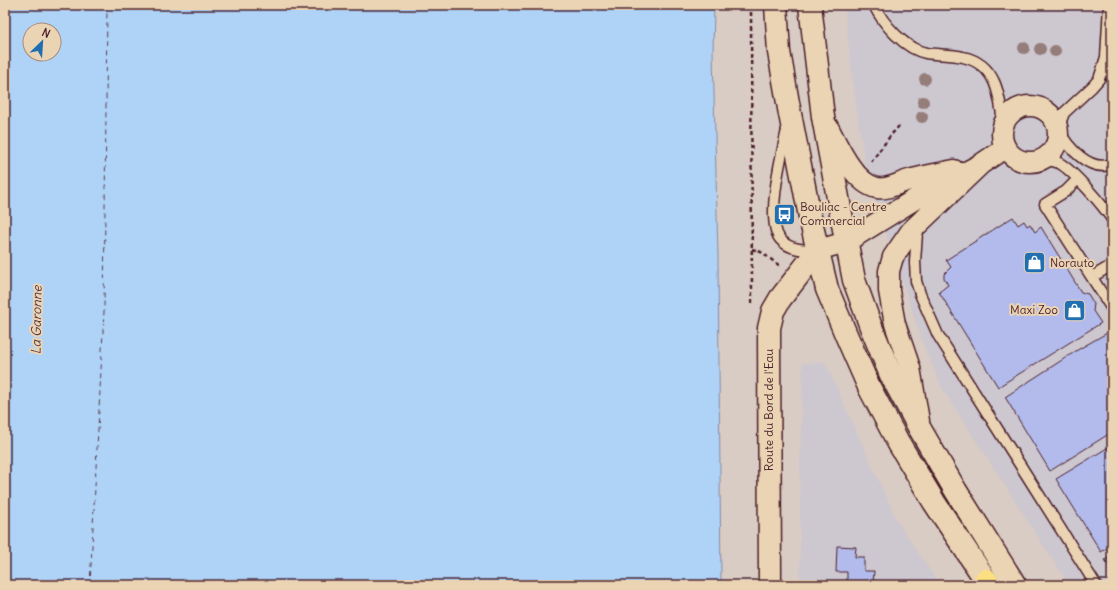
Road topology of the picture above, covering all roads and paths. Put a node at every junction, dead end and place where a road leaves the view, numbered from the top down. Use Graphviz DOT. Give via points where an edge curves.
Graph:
graph roads {
  1 [pos="751,5"];
  2 [pos="776,5"];
  3 [pos="810,5"];
  4 [pos="874,5"];
  5 [pos="1110,5"];
  6 [pos="1106,57"];
  7 [pos="1112,79"];
  8 [pos="790,114"];
  9 [pos="823,117"];
  10 [pos="1003,124"];
  11 [pos="899,126"];
  12 [pos="1058,128"];
  13 [pos="1005,148"];
  14 [pos="1044,159"];
  15 [pos="981,164"];
  16 [pos="1112,164"];
  17 [pos="867,165"];
  18 [pos="1078,179"];
  19 [pos="923,218"];
  20 [pos="1112,219"];
  21 [pos="846,242"];
  22 [pos="752,248"];
  23 [pos="818,250"];
  24 [pos="1112,265"];
  25 [pos="1092,277"];
  26 [pos="795,279"];
  27 [pos="1112,309"];
  28 [pos="752,312"];
  29 [pos="920,429"];
  30 [pos="988,583"];
  31 [pos="770,585"];
  32 [pos="1016,585"];
  33 [pos="1096,585"];
  1 -- 22 [label="path"];
  2 -- 8 [label="main road" via="779,52"];
  3 -- 9 [label="main road"];
  4 -- 10 [label="lane" via="880,16 904,43 911,47 925,53 964,57 984,67 997,86"];
  5 -- 6 [label="lane"];
  6 -- 7 [label="lane"];
  6 -- 12 [label="lane" via="1099,79 1064,113"];
  8 -- 23 [label="main road"];
  8 -- 23 [label="lane" via="776,186 776,232 780,240 794,248"];
  9 -- 15 [label="street" via="843,155 860,178 876,188 888,188 907,181"];
  9 -- 21 [label="main road"];
  10 -- 12 [label="street" via="1014,110 1032,106 1049,113"];
  10 -- 13 [label="street" via="1001,132"];
  11 -- 17 [label="path"];
  12 -- 14 [label="street" via="1057,143"];
  12 -- 16 [label="lane" via="1070,147 1085,159 1098,166"];
  13 -- 14 [label="street" via="1018,160 1035,162"];
  13 -- 15 [label="street"];
  14 -- 18 [label="lane" via="1059,163"];
  15 -- 19 [label="street"];
  15 -- 21 [label="street" via="917,198"];
  18 -- 20 [label="lane"];
  18 -- 25 [label="lane" via="1066,191 1045,204"];
  19 -- 29 [label="street" via="899,246 889,271 889,291 895,324 910,368"];
  19 -- 33 [label="lane" via="918,233 916,281 938,335"];
  21 -- 23 [label="street"];
  21 -- 29 [label="main road" via="854,280 871,327 891,375"];
  22 -- 26 [label="path" via="778,264"];
  22 -- 28 [label="path"];
  23 -- 26 [label="main road, Route du Bord de l'Eau"];
  23 -- 30 [label="main road" via="827,289 869,387 934,502"];
  24 -- 25 [label="lane"];
  25 -- 27 [label="lane"];
  26 -- 31 [label="main road, Route du Bord de l'Eau" via="773,311 769,328"];
  29 -- 32 [label="main road" via="964,505"];
}
